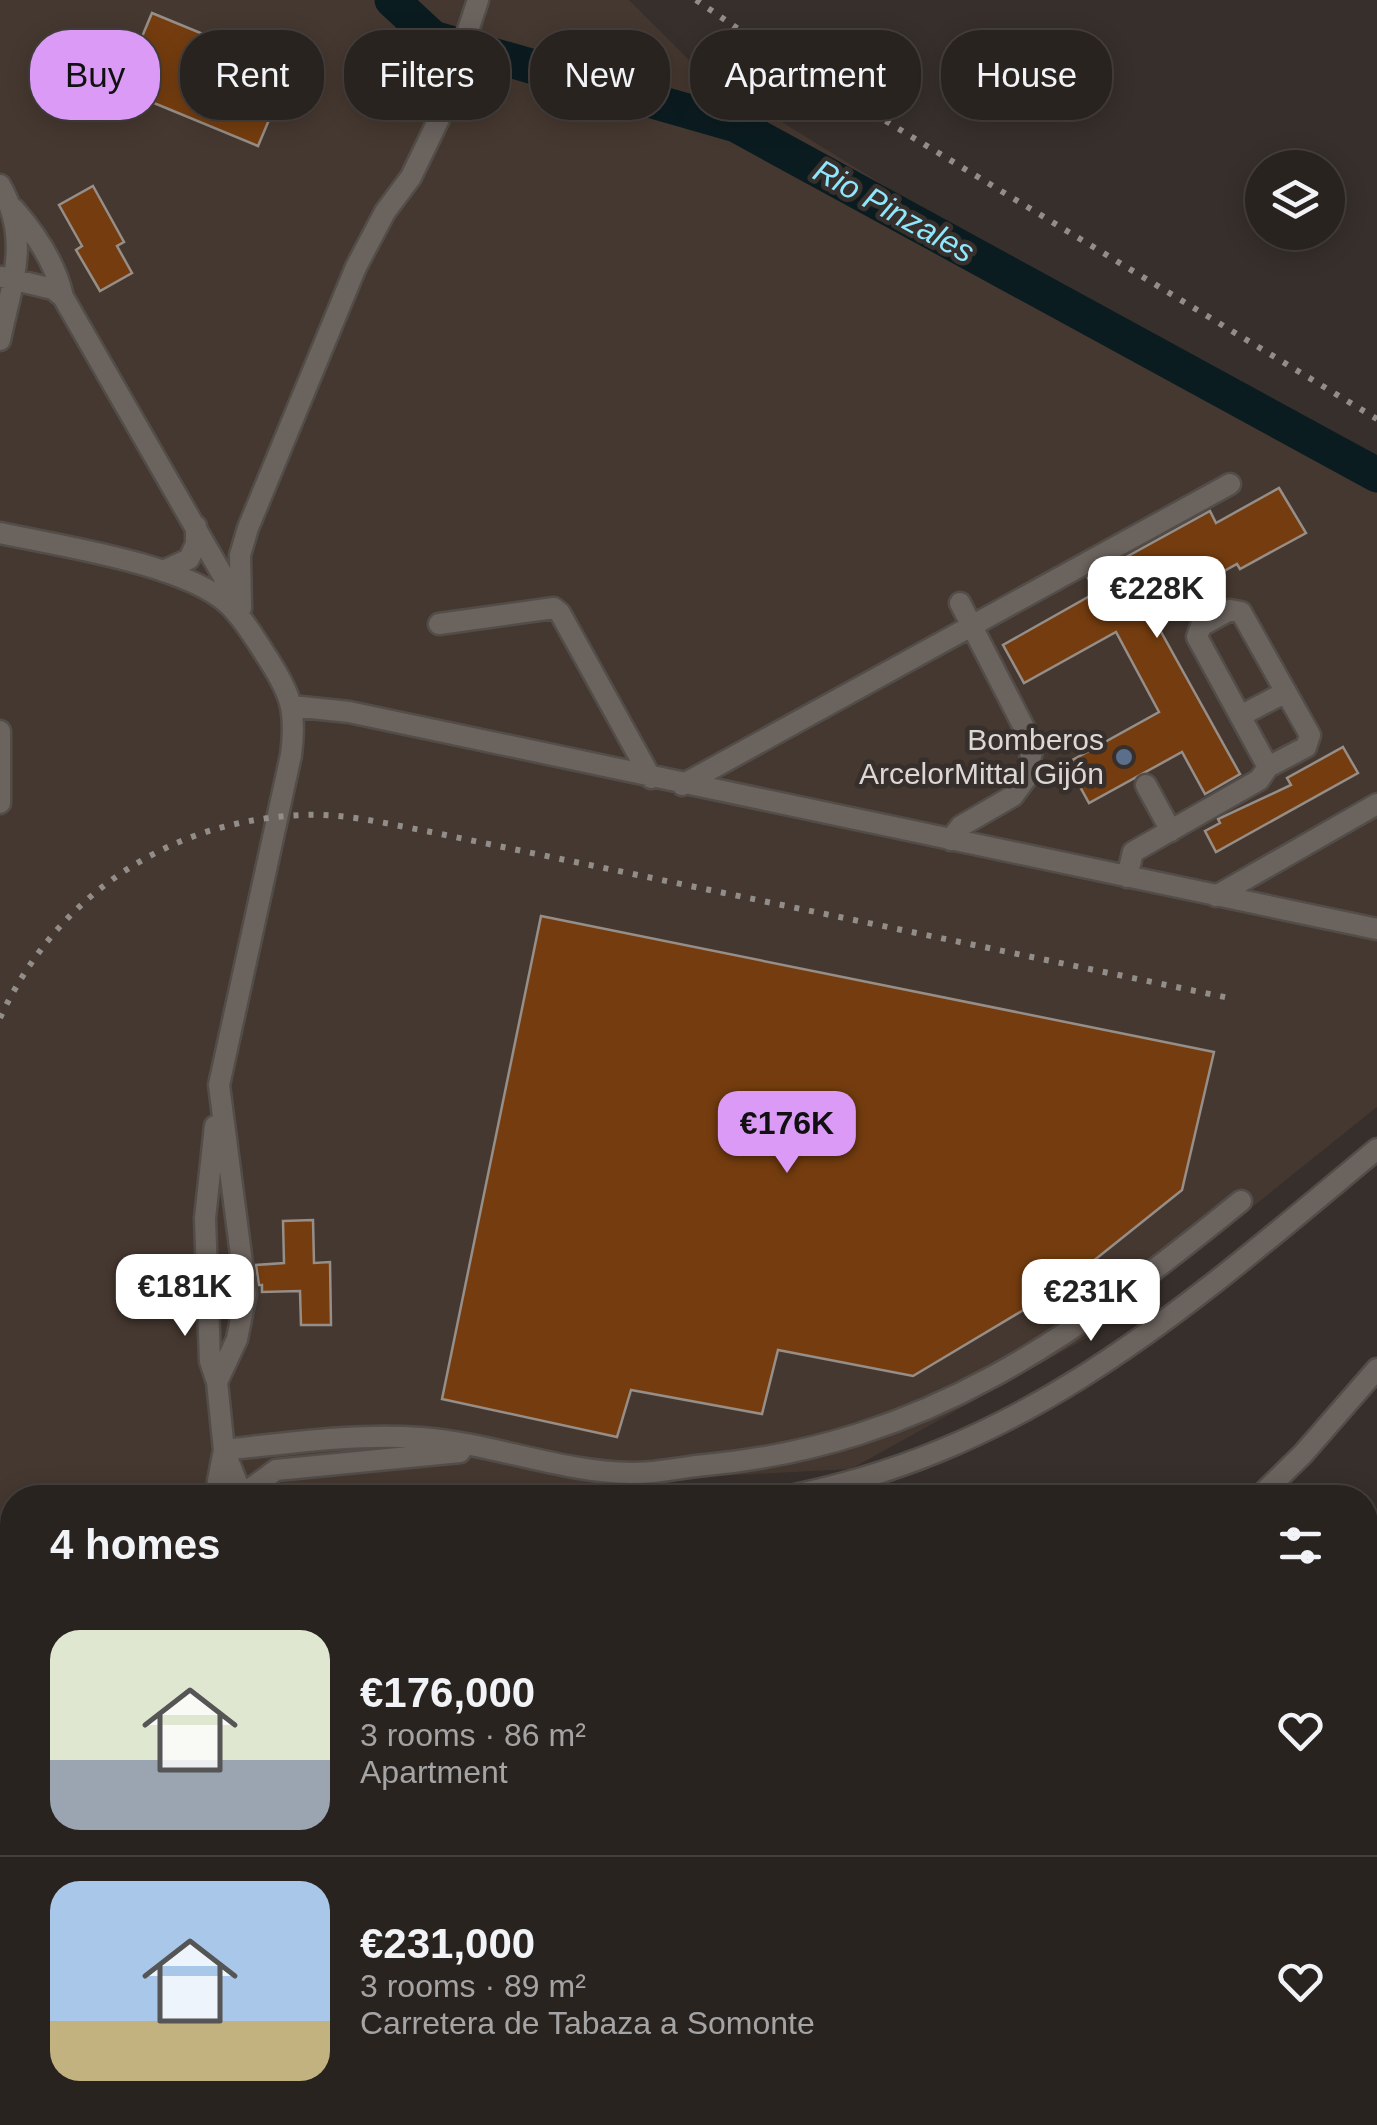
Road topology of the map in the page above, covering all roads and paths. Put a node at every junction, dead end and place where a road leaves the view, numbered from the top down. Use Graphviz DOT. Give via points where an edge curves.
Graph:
graph roads {
  1 [pos="478,0"];
  2 [pos="0,185"];
  3 [pos="14,208"];
  4 [pos="6,278"];
  5 [pos="63,296"];
  6 [pos="0,340"];
  7 [pos="1230,484"];
  8 [pos="255,512"];
  9 [pos="196,526"];
  10 [pos="0,532"];
  11 [pos="161,571"];
  12 [pos="960,603"];
  13 [pos="242,608"];
  14 [pos="438,624"];
  15 [pos="972,625"];
  16 [pos="251,631"];
  17 [pos="1286,692"];
  18 [pos="292,706"];
  19 [pos="1240,716"];
  20 [pos="0,731"];
  21 [pos="1268,766"];
  22 [pos="650,778"];
  23 [pos="682,785"];
  24 [pos="1146,786"];
  25 [pos="0,803"];
  26 [pos="1377,804"];
  27 [pos="1171,831"];
  28 [pos="950,840"];
  29 [pos="1127,877"];
  30 [pos="1216,896"];
  31 [pos="1377,929"];
  32 [pos="220,1085"];
  33 [pos="1377,1150"];
  34 [pos="1241,1201"];
  35 [pos="1377,1368"];
  36 [pos="217,1382"];
  37 [pos="224,1450"];
  38 [pos="489,1450"];
  39 [pos="232,1485"];
  40 [pos="253,1485"];
  41 [pos="846,1485"];
  42 [pos="1272,1485"];
  1 -- 8 [label="street" via="438,121 362,254"];
  2 -- 3 [label="street"];
  3 -- 4 [label="street" via="20,244"];
  3 -- 5 [label="street"];
  4 -- 5 [label="street"];
  4 -- 6 [label="street"];
  5 -- 9 [label="street"];
  7 -- 15 [label="street"];
  8 -- 9 [label="street" via="220,540"];
  8 -- 13 [label="street" via="240,554"];
  9 -- 11 [label="street" via="189,559"];
  9 -- 13 [label="street"];
  10 -- 11 [label="street"];
  11 -- 16 [label="street" via="215,595"];
  12 -- 15 [label="street"];
  13 -- 16 [label="street"];
  14 -- 22 [label="street" via="560,612"];
  15 -- 23 [label="street"];
  15 -- 28 [label="street" via="1033,745 1027,777 1012,796 961,826"];
  16 -- 18 [label="street" via="283,679"];
  17 -- 19 [label="street"];
  17 -- 19 [label="street" via="1241,612 1230,610 1201,626 1197,638"];
  17 -- 21 [label="street" via="1310,736 1306,746"];
  18 -- 22 [label="street" via="349,712"];
  18 -- 32 [label="street" via="291,755"];
  19 -- 21 [label="street"];
  20 -- 25 [label="street"];
  21 -- 27 [label="street" via="1259,780"];
  22 -- 23 [label="street"];
  23 -- 28 [label="street"];
  24 -- 27 [label="street"];
  26 -- 30 [label="street"];
  27 -- 29 [label="street" via="1133,852"];
  28 -- 29 [label="street"];
  29 -- 30 [label="street"];
  30 -- 31 [label="street"];
  32 -- 36 [label="street" via="205,1218 210,1360"];
  32 -- 36 [label="street" via="245,1278 238,1338"];
  33 -- 41 [label="street" via="1101,1368 928,1458"];
  34 -- 38 [label="street" via="1070,1333 988,1382 874,1430 748,1461 632,1473"];
  35 -- 42 [label="street"];
  36 -- 37 [label="street"];
  37 -- 38 [label="street" via="421,1438"];
  37 -- 39 [label="street"];
  38 -- 40 [label="street" via="276,1470"];
}
